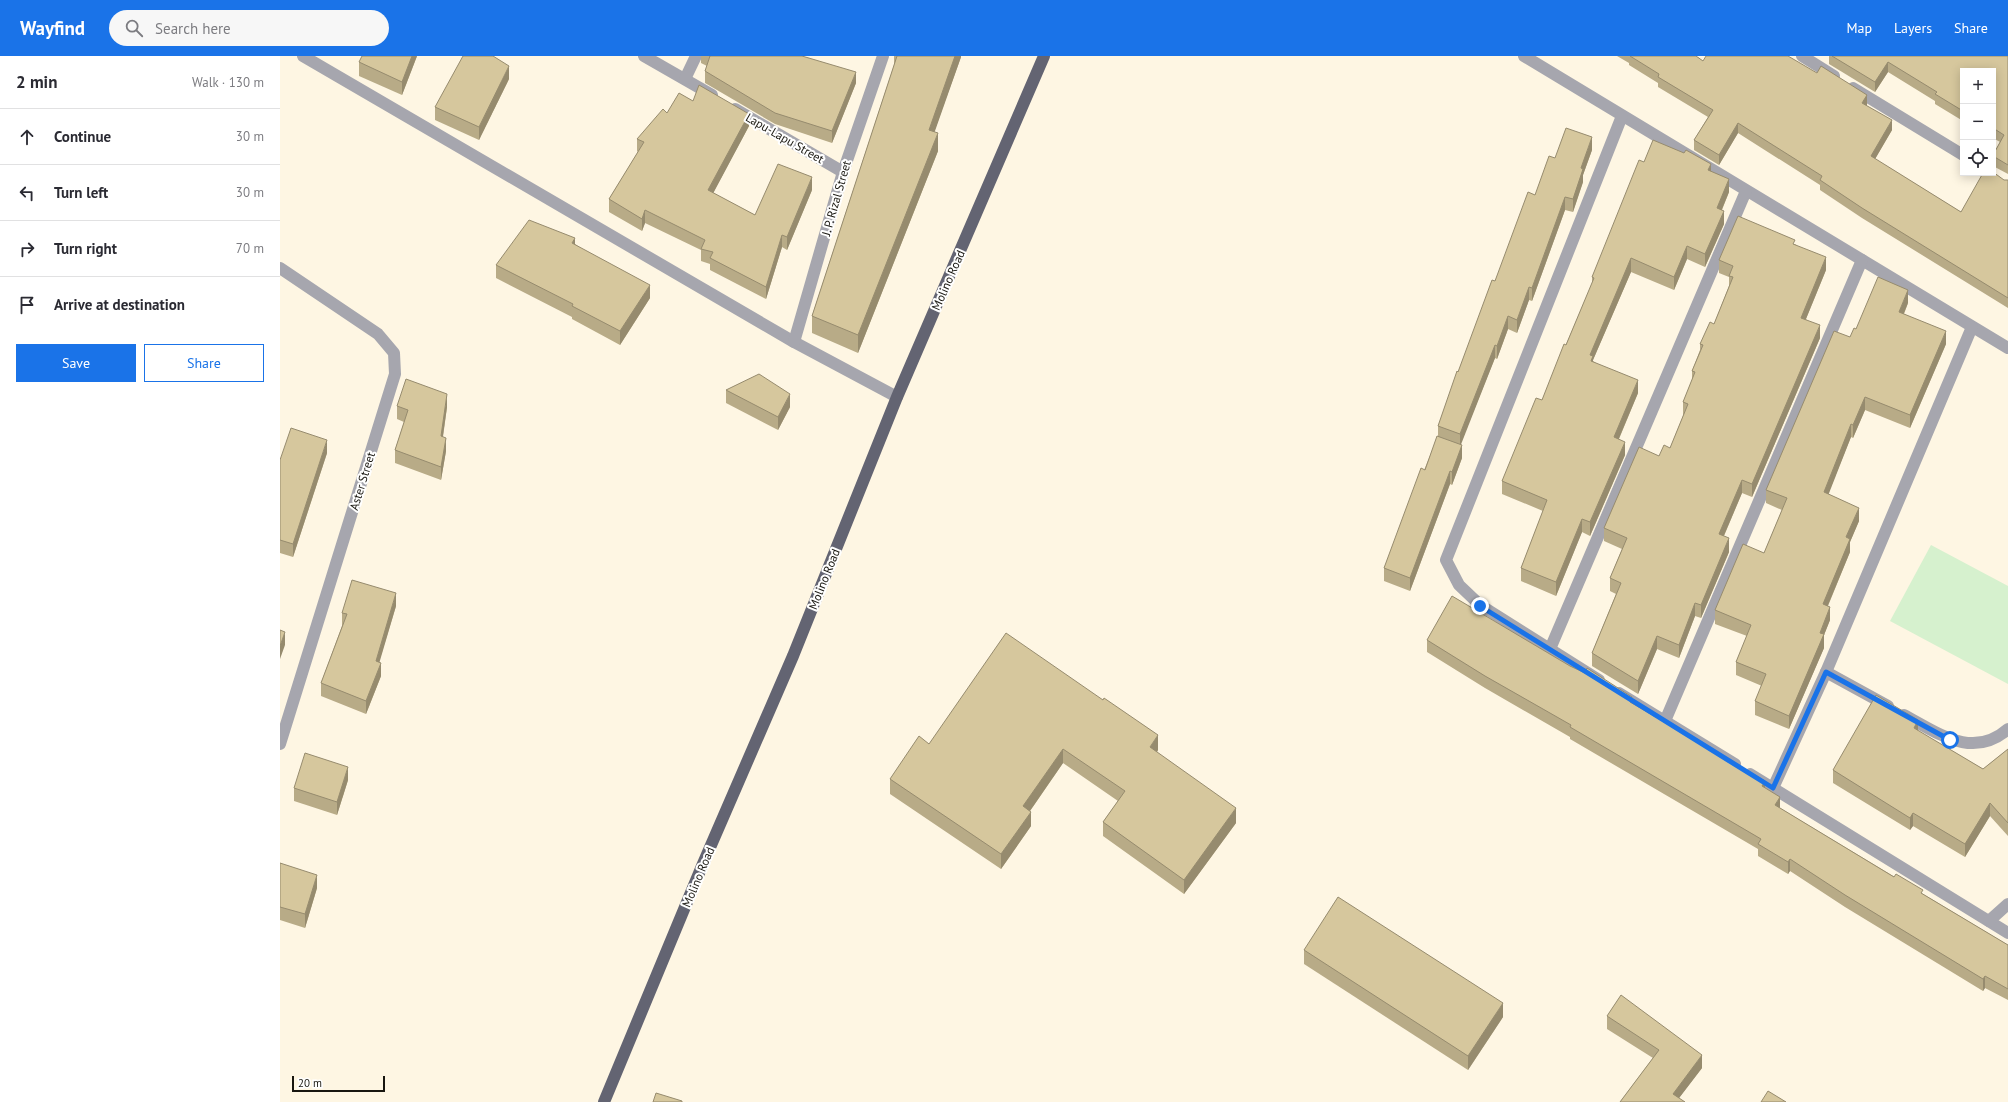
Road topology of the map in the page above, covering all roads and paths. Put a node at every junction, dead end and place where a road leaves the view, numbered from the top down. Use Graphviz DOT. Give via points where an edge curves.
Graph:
graph roads {
  1 [pos="303,56"];
  2 [pos="644,56"];
  3 [pos="696,56"];
  4 [pos="883,56"];
  5 [pos="1044,56"];
  6 [pos="1524,56"];
  7 [pos="1802,56"];
  8 [pos="685,79"];
  9 [pos="1622,116"];
  10 [pos="1960,153"];
  11 [pos="843,172"];
  12 [pos="1746,191"];
  13 [pos="1862,260"];
  14 [pos="280,268"];
  15 [pos="1972,327"];
  16 [pos="794,342"];
  17 [pos="2008,348"];
  18 [pos="897,397"];
  19 [pos="1550,649"];
  20 [pos="1826,672"];
  21 [pos="1665,721"];
  22 [pos="2008,729"];
  23 [pos="280,744"];
  24 [pos="1773,788"];
  25 [pos="2008,904"];
  26 [pos="1989,921"];
  27 [pos="2008,933"];
  28 [pos="604,1102"];
  1 -- 16 [label="street"];
  2 -- 8 [label="street, Lapu-Lapu Street"];
  3 -- 8 [label="street"];
  4 -- 11 [label="street, J. P. Rizal Street"];
  5 -- 18 [label="main road, Molino Road"];
  6 -- 9 [label="street"];
  7 -- 10 [label="street"];
  8 -- 11 [label="street, Lapu-Lapu Street"];
  9 -- 12 [label="street"];
  9 -- 19 [label="street" via="1446,560 1459,585 1480,606"];
  11 -- 16 [label="street, J. P. Rizal Street"];
  12 -- 13 [label="street"];
  12 -- 19 [label="street"];
  13 -- 15 [label="street"];
  13 -- 21 [label="street"];
  14 -- 23 [label="street, Aster Street" via="378,334 394,353 395,374"];
  15 -- 17 [label="street"];
  15 -- 20 [label="street"];
  16 -- 18 [label="street"];
  18 -- 28 [label="main road, Molino Road" via="792,656"];
  19 -- 21 [label="street"];
  20 -- 22 [label="street" via="1950,740 1976,744 1998,737"];
  20 -- 24 [label="street"];
  21 -- 24 [label="street"];
  24 -- 26 [label="street"];
  25 -- 26 [label="street"];
  26 -- 27 [label="street"];
}
